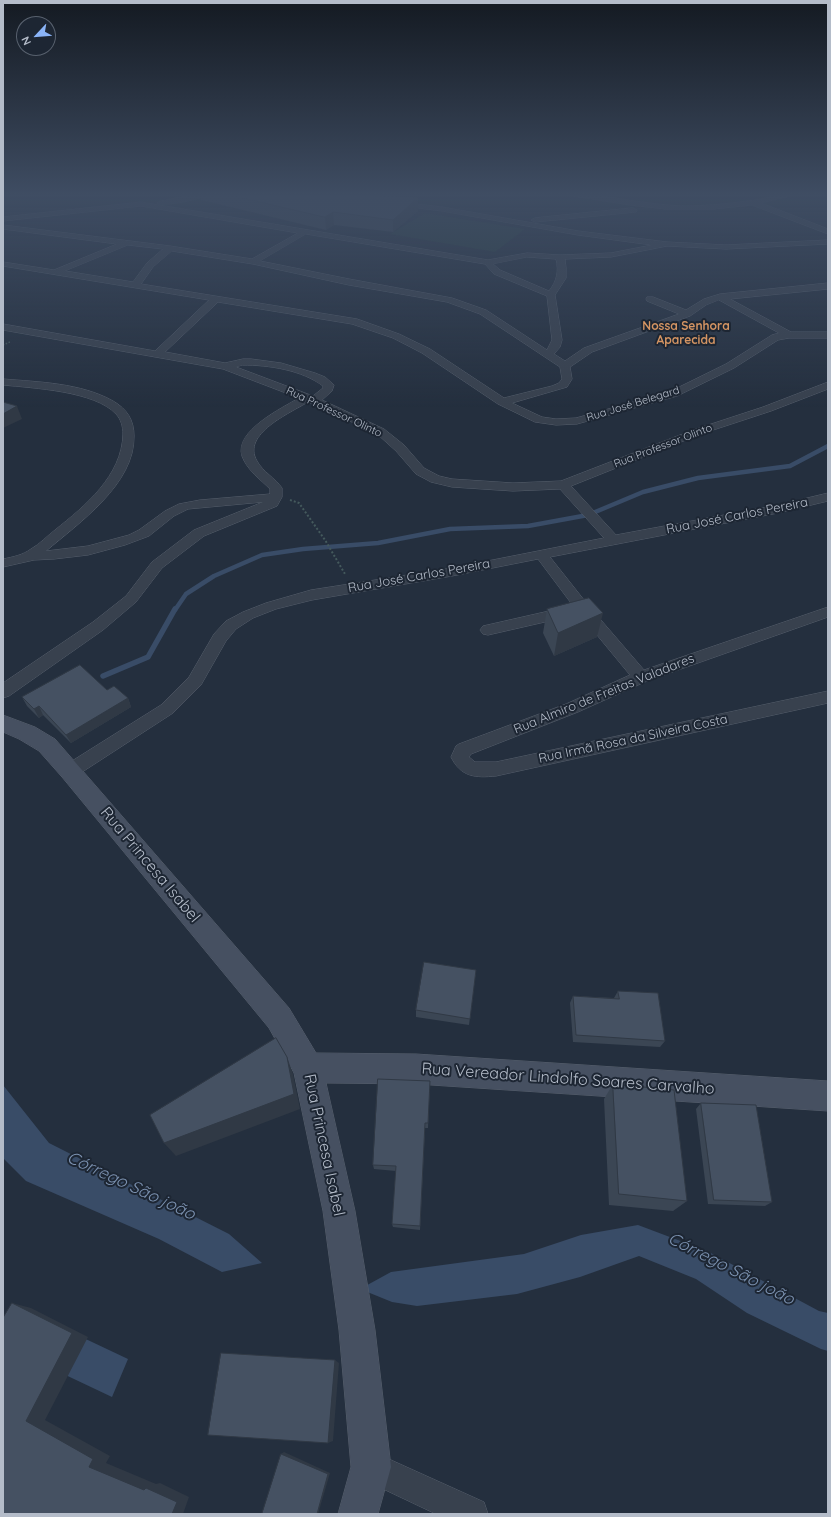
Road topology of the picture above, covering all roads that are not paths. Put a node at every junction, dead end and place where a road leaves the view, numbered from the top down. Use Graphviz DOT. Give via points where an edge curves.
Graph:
graph roads {
  1 [pos="74,265"];
  2 [pos="150,265"];
  3 [pos="266,265"];
  4 [pos="490,265"];
  5 [pos="563,265"];
  6 [pos="5,266"];
  7 [pos="56,272"];
  8 [pos="135,286"];
  9 [pos="828,286"];
  10 [pos="551,295"];
  11 [pos="720,297"];
  12 [pos="216,299"];
  13 [pos="650,299"];
  14 [pos="687,314"];
  15 [pos="3,327"];
  16 [pos="789,335"];
  17 [pos="828,335"];
  18 [pos="549,354"];
  19 [pos="156,355"];
  20 [pos="225,366"];
  21 [pos="565,366"];
  22 [pos="3,382"];
  23 [pos="828,385"];
  24 [pos="311,400"];
  25 [pos="502,402"];
  26 [pos="563,485"];
  27 [pos="276,497"];
  28 [pos="828,497"];
  29 [pos="613,540"];
  30 [pos="3,550"];
  31 [pos="541,554"];
  32 [pos="32,556"];
  33 [pos="3,563"];
  34 [pos="583,608"];
  35 [pos="828,612"];
  36 [pos="488,630"];
  37 [pos="641,677"];
  38 [pos="3,692"];
  39 [pos="828,697"];
  40 [pos="3,723"];
  41 [pos="3,734"];
  42 [pos="47,745"];
  43 [pos="471,747"];
  44 [pos="70,771"];
  45 [pos="308,1068"];
  46 [pos="828,1096"];
  47 [pos="371,1467"];
  48 [pos="358,1514"];
  49 [pos="472,1514"];
  1 -- 7 [label="street"];
  2 -- 8 [label="street"];
  3 -- 18 [label="street" via="449,300 483,312"];
  4 -- 10 [label="street" via="497,272"];
  5 -- 10 [label="street" via="560,284"];
  6 -- 7 [label="street, Rua José Belegard"];
  7 -- 8 [label="street, Rua José Belegard"];
  8 -- 12 [label="street, Rua José Belegard"];
  9 -- 11 [label="street"];
  10 -- 18 [label="street" via="557,340"];
  11 -- 14 [label="street" via="698,305"];
  11 -- 16 [label="street"];
  12 -- 19 [label="street"];
  12 -- 25 [label="street, Rua José Belegard" via="320,314 376,327 426,352"];
  13 -- 14 [label="street"];
  14 -- 21 [label="street" via="588,350"];
  15 -- 19 [label="street, Rua Professor Olinto"];
  16 -- 17 [label="street, Rua José Belegard"];
  16 -- 25 [label="street, Rua José Belegard" via="775,337 730,366 673,394 577,421 539,420"];
  18 -- 21 [label="street"];
  19 -- 20 [label="street, Rua Professor Olinto"];
  20 -- 24 [label="street, Rua Professor Olinto"];
  20 -- 24 [label="street" via="251,362 298,371 319,378 329,385 328,389"];
  21 -- 25 [label="street" via="567,379 563,385"];
  22 -- 32 [label="street" via="63,389 93,397 120,411 129,427 129,444 108,488"];
  23 -- 26 [label="street, Rua Professor Olinto" via="642,453"];
  24 -- 26 [label="street, Rua Professor Olinto" via="380,431 400,448 420,471 436,479 452,483 513,487"];
  24 -- 27 [label="street" via="265,424 250,439 246,451 252,463 276,488"];
  26 -- 29 [label="street"];
  27 -- 32 [label="street" via="180,508 132,539 75,552"];
  27 -- 38 [label="street" via="272,503 258,510 200,533 158,565 131,599 98,626"];
  28 -- 29 [label="street, Rua José Carlos Pereira"];
  29 -- 31 [label="street, Rua José Carlos Pereira"];
  30 -- 32 [label="street"];
  31 -- 34 [label="street"];
  31 -- 44 [label="street, Rua José Carlos Pereira" via="452,572 311,595 283,602 248,616 231,625 184,693 166,709"];
  32 -- 33 [label="street"];
  34 -- 36 [label="street"];
  34 -- 37 [label="street"];
  35 -- 37 [label="street, Rua Almiro de Freitas Valadares"];
  37 -- 43 [label="street, Rua Almiro de Freitas Valadares" via="572,708"];
  39 -- 43 [label="street, Rua Irmã Rosa da Silveira Costa" via="496,768 479,769 465,765 460,754"];
  40 -- 42 [label="main road, Rua Princesa Isabel"];
  41 -- 42 [label="main road"];
  42 -- 44 [label="main road, Rua Princesa Isabel"];
  44 -- 45 [label="main road, Rua Princesa Isabel" via="279,1018"];
  45 -- 46 [label="main road, Rua Vereador Lindolfo Soares Carvalho" via="416,1070"];
  45 -- 47 [label="main road, Rua Princesa Isabel" via="339,1211 357,1330"];
  47 -- 48 [label="main road, Rua Princesa Isabel"];
  47 -- 49 [label="street"];
}
